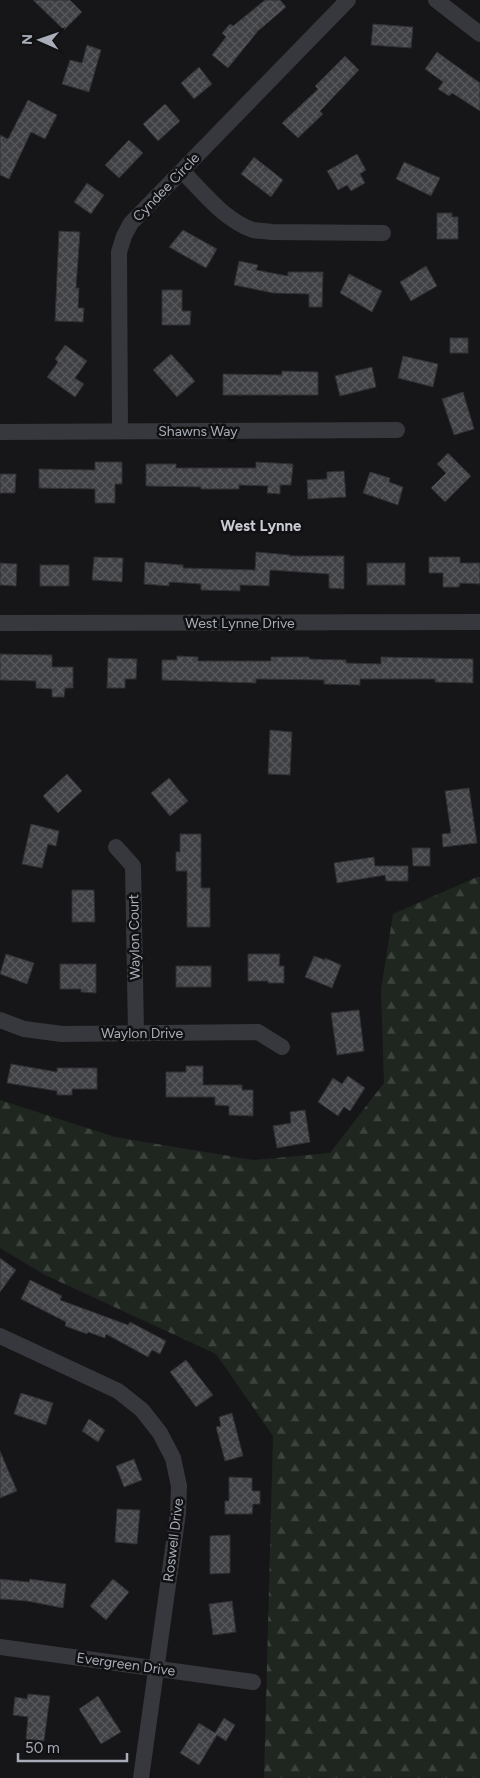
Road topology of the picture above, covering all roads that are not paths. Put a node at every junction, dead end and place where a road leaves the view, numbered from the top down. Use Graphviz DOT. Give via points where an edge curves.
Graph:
graph roads {
  1 [pos="348,0"];
  2 [pos="436,0"];
  3 [pos="480,34"];
  4 [pos="182,171"];
  5 [pos="383,233"];
  6 [pos="397,430"];
  7 [pos="120,431"];
  8 [pos="0,432"];
  9 [pos="480,622"];
  10 [pos="0,623"];
  11 [pos="116,847"];
  12 [pos="0,1020"];
  13 [pos="136,1033"];
  14 [pos="282,1047"];
  15 [pos="0,1336"];
  16 [pos="0,1647"];
  17 [pos="156,1668"];
  18 [pos="253,1682"];
  19 [pos="141,1778"];
  1 -- 4 [label="street, Cyndee Circle"];
  2 -- 3 [label="street"];
  4 -- 5 [label="street" via="220,210 254,230"];
  4 -- 7 [label="street, Cyndee Circle" via="132,223 119,252"];
  6 -- 7 [label="street, Shawns Way"];
  7 -- 8 [label="street, Shawns Way"];
  9 -- 10 [label="street, West Lynne Drive"];
  11 -- 13 [label="street, Waylon Court" via="132,866"];
  12 -- 13 [label="street, Waylon Drive" via="24,1029 62,1034"];
  13 -- 14 [label="street, Waylon Drive" via="258,1032"];
  15 -- 17 [label="street, Roswell Drive" via="118,1391 142,1410 160,1433 173,1458 179,1486 178,1513"];
  16 -- 17 [label="street, Evergreen Drive"];
  17 -- 18 [label="street, Evergreen Drive"];
  17 -- 19 [label="street, Roswell Drive"];
}
